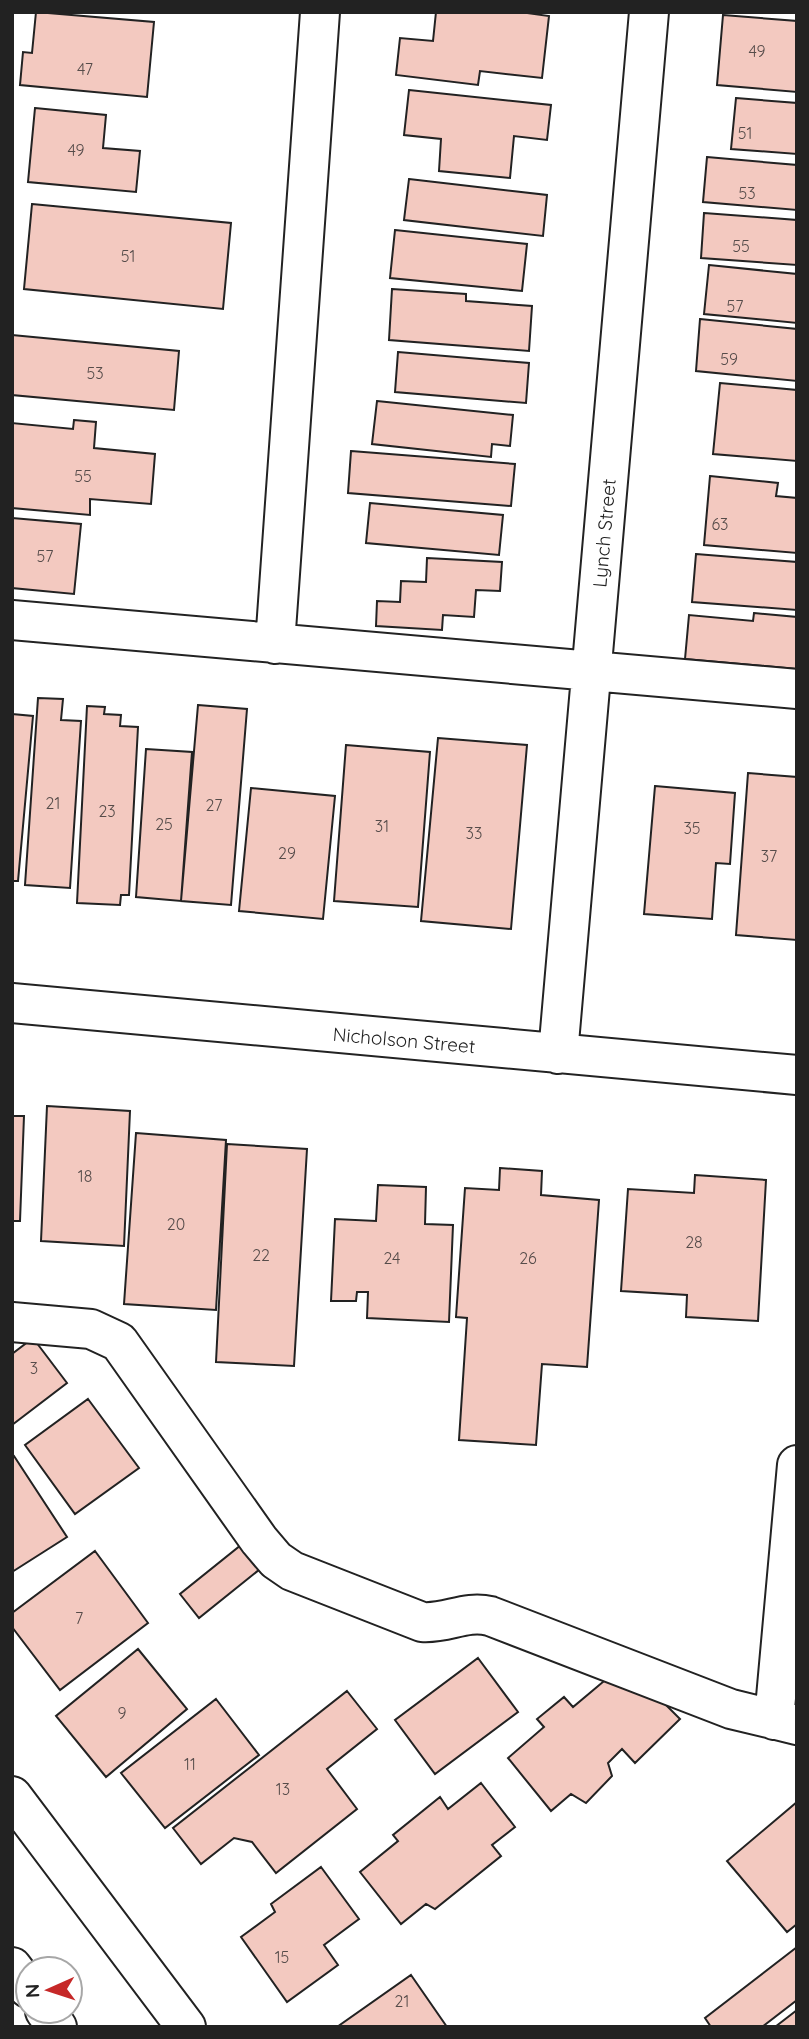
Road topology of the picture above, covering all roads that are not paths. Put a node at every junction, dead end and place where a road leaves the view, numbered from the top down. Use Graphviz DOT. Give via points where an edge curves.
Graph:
graph roads {
  1 [pos="320,12"];
  2 [pos="649,12"];
  3 [pos="12,620"];
  4 [pos="275,644"];
  5 [pos="592,671"];
  6 [pos="797,689"];
  7 [pos="12,1003"];
  8 [pos="558,1054"];
  9 [pos="797,1075"];
  10 [pos="12,1322"];
  11 [pos="797,1465"];
  12 [pos="785,1722"];
  13 [pos="12,1796"];
  14 [pos="186,2027"];
  1 -- 4 [label="main road"];
  2 -- 5 [label="main road, Lynch Street"];
  3 -- 4 [label="main road"];
  4 -- 5 [label="main road"];
  5 -- 6 [label="main road"];
  5 -- 8 [label="main road, Lynch Street"];
  7 -- 8 [label="main road, Nicholson Street"];
  8 -- 9 [label="main road, Nicholson Street"];
  10 -- 12 [label="main road" via="92,1329 119,1342 259,1541 292,1571 422,1622 471,1613 489,1616 731,1709"];
  11 -- 12 [label="main road"];
  13 -- 14 [label="main road"];
}
